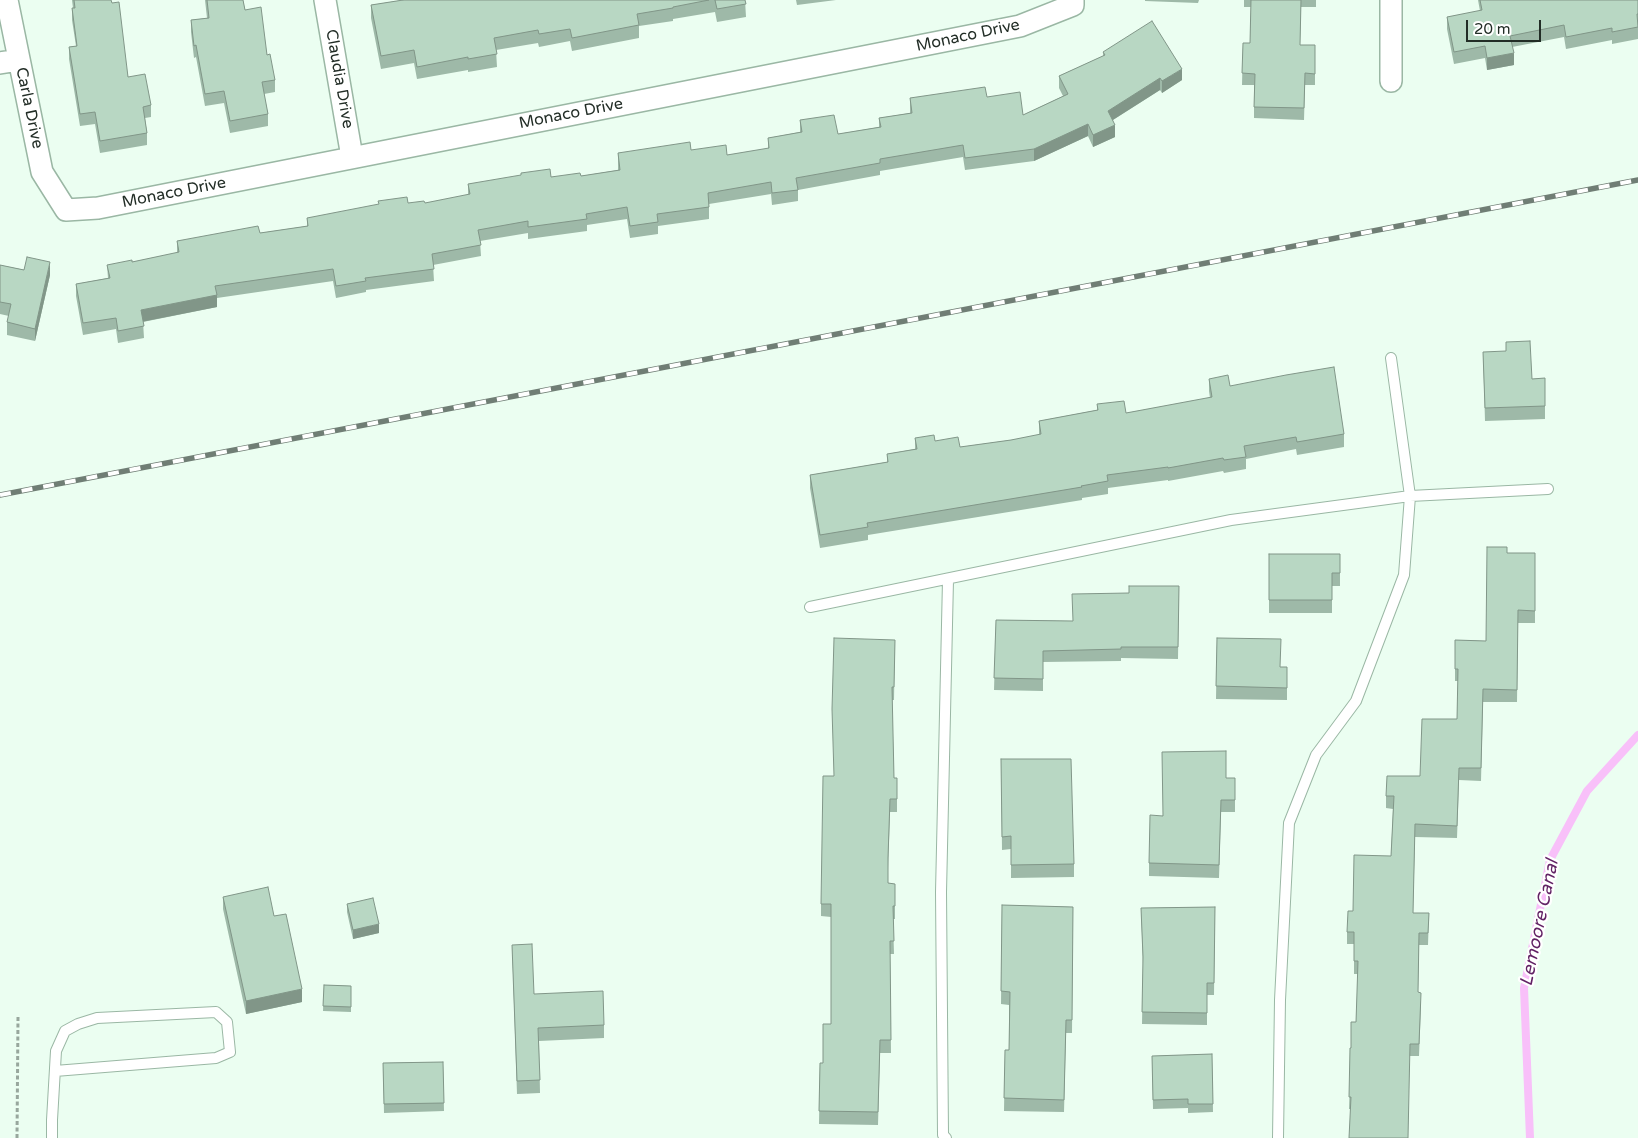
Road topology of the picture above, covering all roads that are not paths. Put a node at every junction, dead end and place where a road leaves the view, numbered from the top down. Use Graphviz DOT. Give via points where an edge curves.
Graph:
graph roads {
  1 [pos="7,0"];
  2 [pos="325,0"];
  3 [pos="1391,0"];
  4 [pos="1073,2"];
  5 [pos="10,62"];
  6 [pos="1391,81"];
  7 [pos="352,157"];
  8 [pos="66,210"];
  9 [pos="1391,358"];
  10 [pos="1548,489"];
  11 [pos="1410,496"];
  12 [pos="948,580"];
  13 [pos="810,607"];
  14 [pos="55,1071"];
  15 [pos="52,1138"];
  16 [pos="946,1138"];
  17 [pos="1278,1138"];
  1 -- 5 [label="street, Carla Drive"];
  2 -- 7 [label="street, Claudia Drive"];
  3 -- 6 [label="street"];
  4 -- 7 [label="street, Monaco Drive" via="1020,26"];
  5 -- 8 [label="street, Carla Drive" via="42,172"];
  7 -- 8 [label="street, Monaco Drive" via="98,208"];
  9 -- 11 [label="lane"];
  10 -- 11 [label="lane"];
  11 -- 12 [label="lane" via="1231,520"];
  11 -- 17 [label="lane" via="1404,574 1356,701 1316,755 1289,823 1280,1000"];
  12 -- 13 [label="lane"];
  12 -- 16 [label="lane" via="941,892 942,1135"];
  14 -- 14 [label="lane" via="56,1051 65,1031 97,1018 216,1012 227,1022 230,1052 216,1058"];
  14 -- 15 [label="lane"];
}
